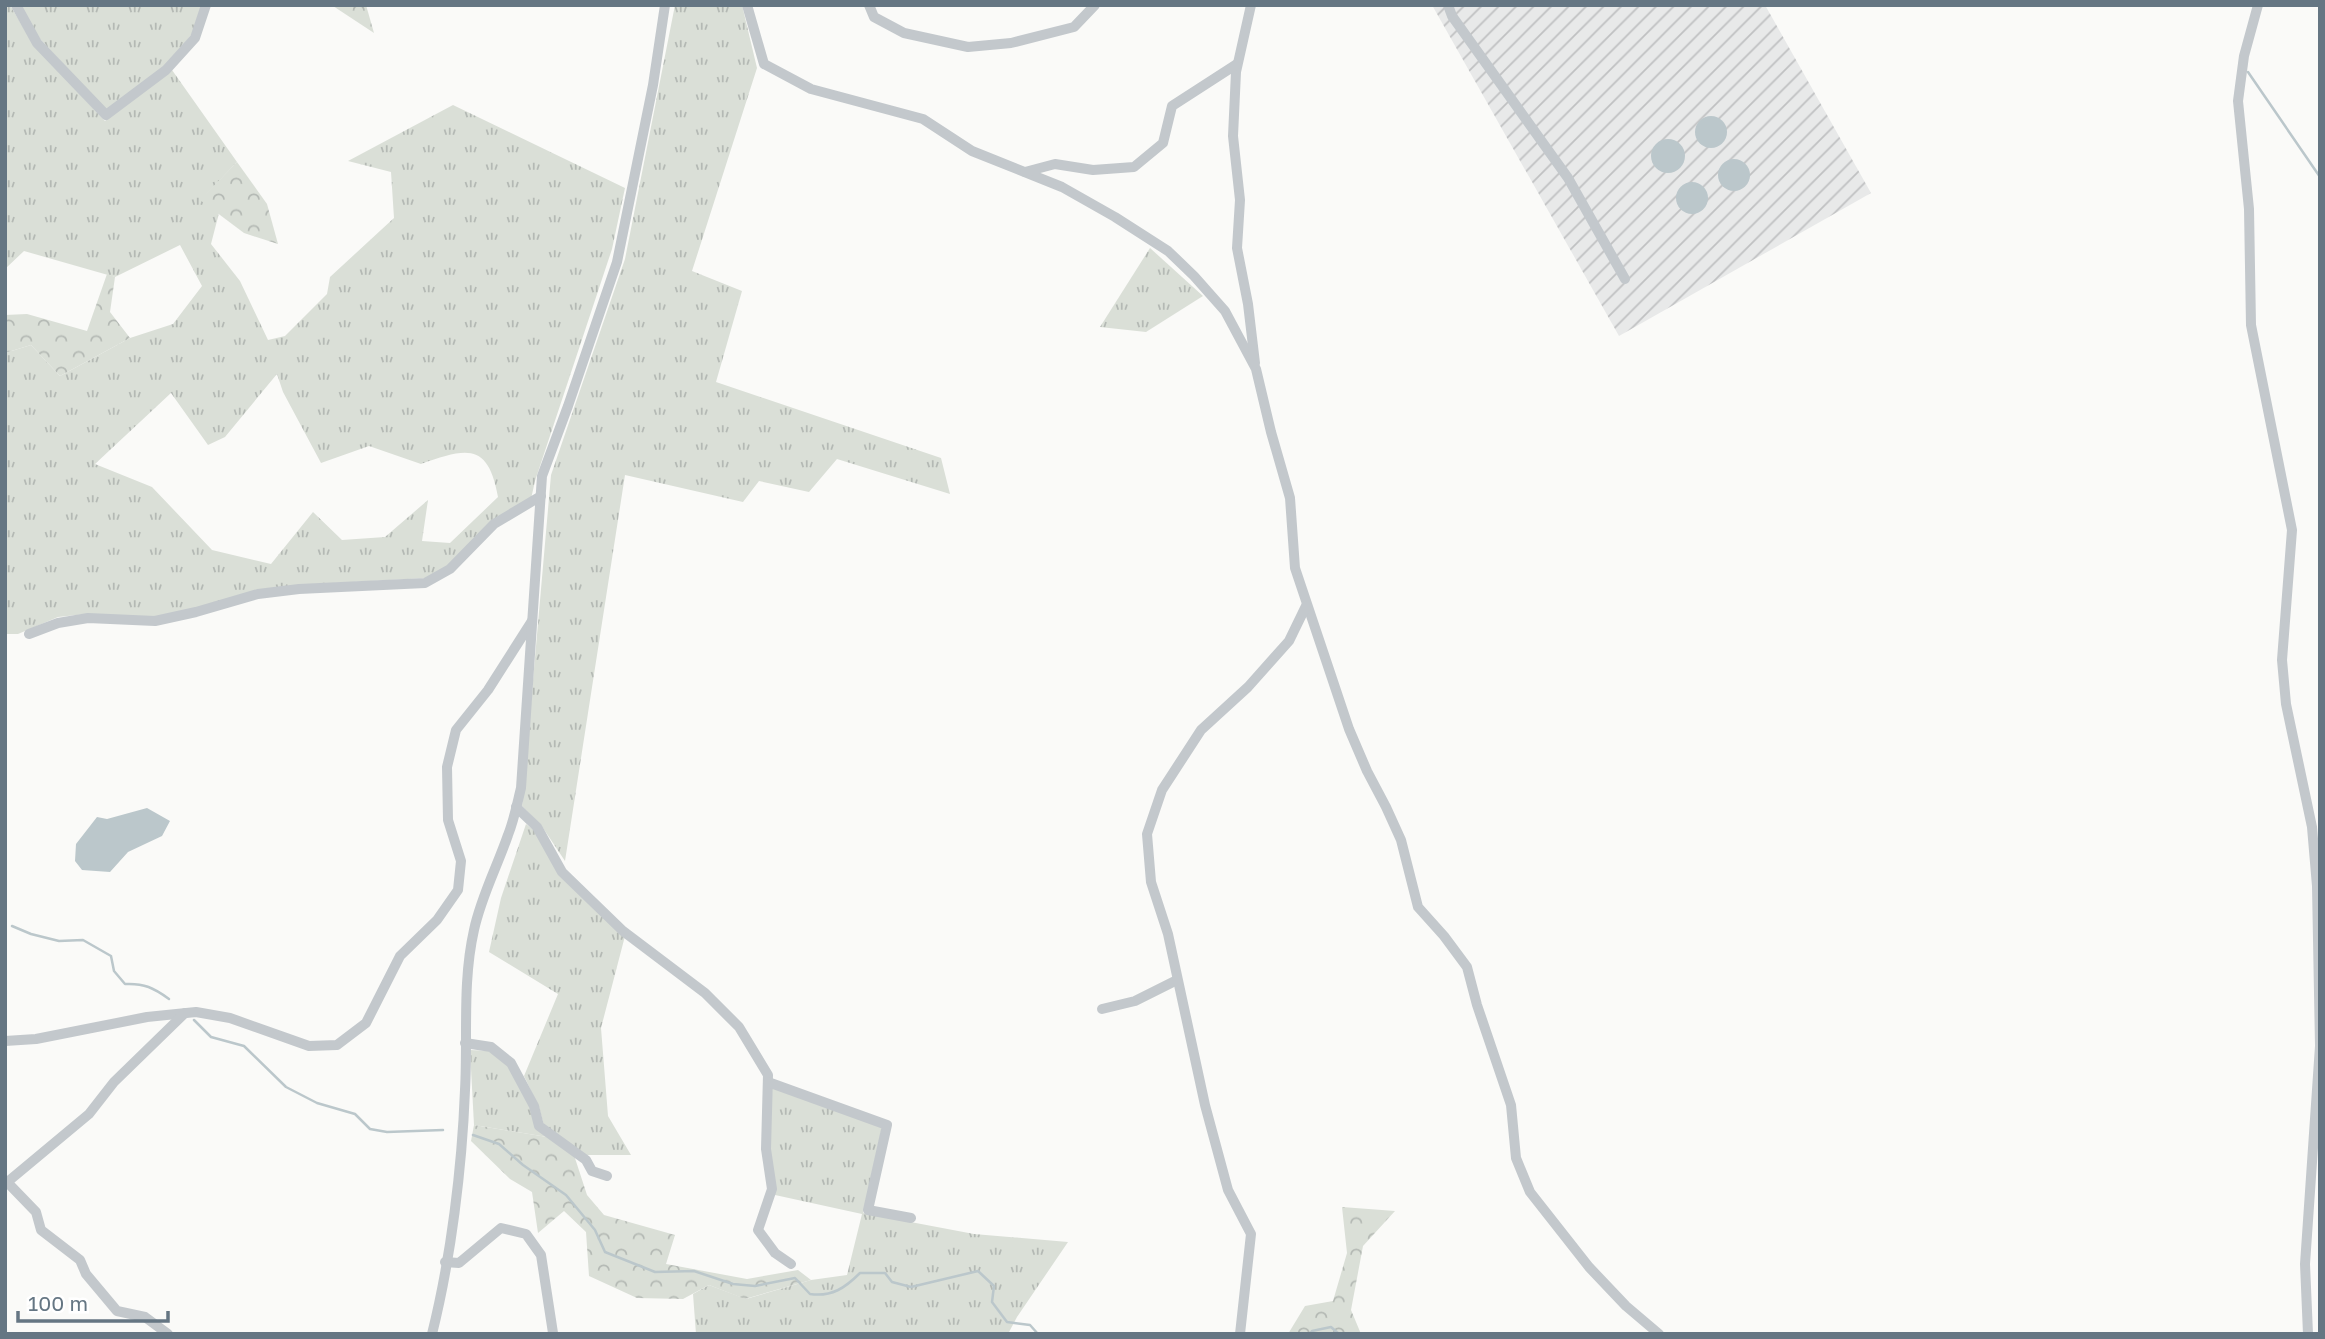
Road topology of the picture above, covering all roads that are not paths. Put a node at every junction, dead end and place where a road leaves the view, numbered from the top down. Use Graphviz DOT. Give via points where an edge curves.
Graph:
graph roads {
  1 [pos="16,5"];
  2 [pos="206,5"];
  3 [pos="665,5"];
  4 [pos="747,5"];
  5 [pos="869,5"];
  6 [pos="1095,5"];
  7 [pos="1251,5"];
  8 [pos="1448,5"];
  9 [pos="2258,5"];
  10 [pos="1237,64"];
  11 [pos="1025,172"];
  12 [pos="1625,279"];
  13 [pos="1256,369"];
  14 [pos="541,496"];
  15 [pos="1306,606"];
  16 [pos="533,619"];
  17 [pos="29,634"];
  18 [pos="516,807"];
  19 [pos="1177,980"];
  20 [pos="1102,1009"];
  21 [pos="185,1013"];
  22 [pos="5,1041"];
  23 [pos="465,1043"];
  24 [pos="768,1082"];
  25 [pos="607,1176"];
  26 [pos="6,1183"];
  27 [pos="911,1218"];
  28 [pos="446,1262"];
  29 [pos="791,1264"];
  30 [pos="553,1333"];
  31 [pos="168,1334"];
  32 [pos="432,1334"];
  33 [pos="1240,1334"];
  34 [pos="1658,1334"];
  35 [pos="2308,1334"];
  1 -- 2 [label="street" via="37,43 106,115 166,70 195,38"];
  3 -- 14 [label="street" via="617,262 542,476"];
  4 -- 11 [label="street" via="764,64 811,89 923,119 972,151"];
  5 -- 6 [label="street" via="874,17 904,33 968,47 1011,43 1074,27"];
  7 -- 10 [label="street"];
  8 -- 12 [label="street" via="1568,178"];
  9 -- 35 [label="street" via="2238,101 2249,209 2251,325 2292,530 2282,660 2286,704 2312,827 2317,886 2320,1046 2306,1251"];
  10 -- 11 [label="street" via="1172,106 1163,143 1134,167 1093,170 1055,164"];
  10 -- 13 [label="street" via="1233,136 1240,200 1237,247"];
  11 -- 13 [label="street" via="1062,187 1168,251 1225,311"];
  13 -- 15 [label="street" via="1290,498 1295,568"];
  14 -- 16 [label="street"];
  14 -- 17 [label="street" via="494,524 450,569 425,583 258,594 155,621 88,618"];
  15 -- 19 [label="street" via="1289,641 1201,730 1162,790 1147,834 1151,882"];
  15 -- 34 [label="street" via="1349,729 1401,840 1418,907 1467,967 1511,1105 1516,1158 1530,1192 1589,1267"];
  16 -- 18 [label="street"];
  16 -- 21 [label="street" via="456,730 447,767 448,820 461,861 458,890 438,920 400,956 366,1023 337,1045 309,1045 230,1018"];
  18 -- 23 [label="street" via="474,931"];
  18 -- 24 [label="street" via="537,827 562,872 623,931 705,993 739,1027"];
  19 -- 20 [label="street" via="1135,1001"];
  19 -- 33 [label="street" via="1228,1190 1251,1234"];
  21 -- 22 [label="street"];
  21 -- 26 [label="street" via="114,1082 89,1114"];
  23 -- 25 [label="street" via="491,1047 511,1063 534,1106 539,1126 586,1160 592,1171"];
  23 -- 28 [label="street" via="460,1160"];
  24 -- 27 [label="street" via="887,1125 868,1210"];
  24 -- 29 [label="street" via="766,1149 772,1189 758,1230 775,1253"];
  26 -- 31 [label="street" via="36,1212 41,1230 80,1260 117,1311 145,1317"];
  28 -- 30 [label="street" via="459,1264 500,1228 526,1234 541,1255"];
  28 -- 32 [label="street"];
}
